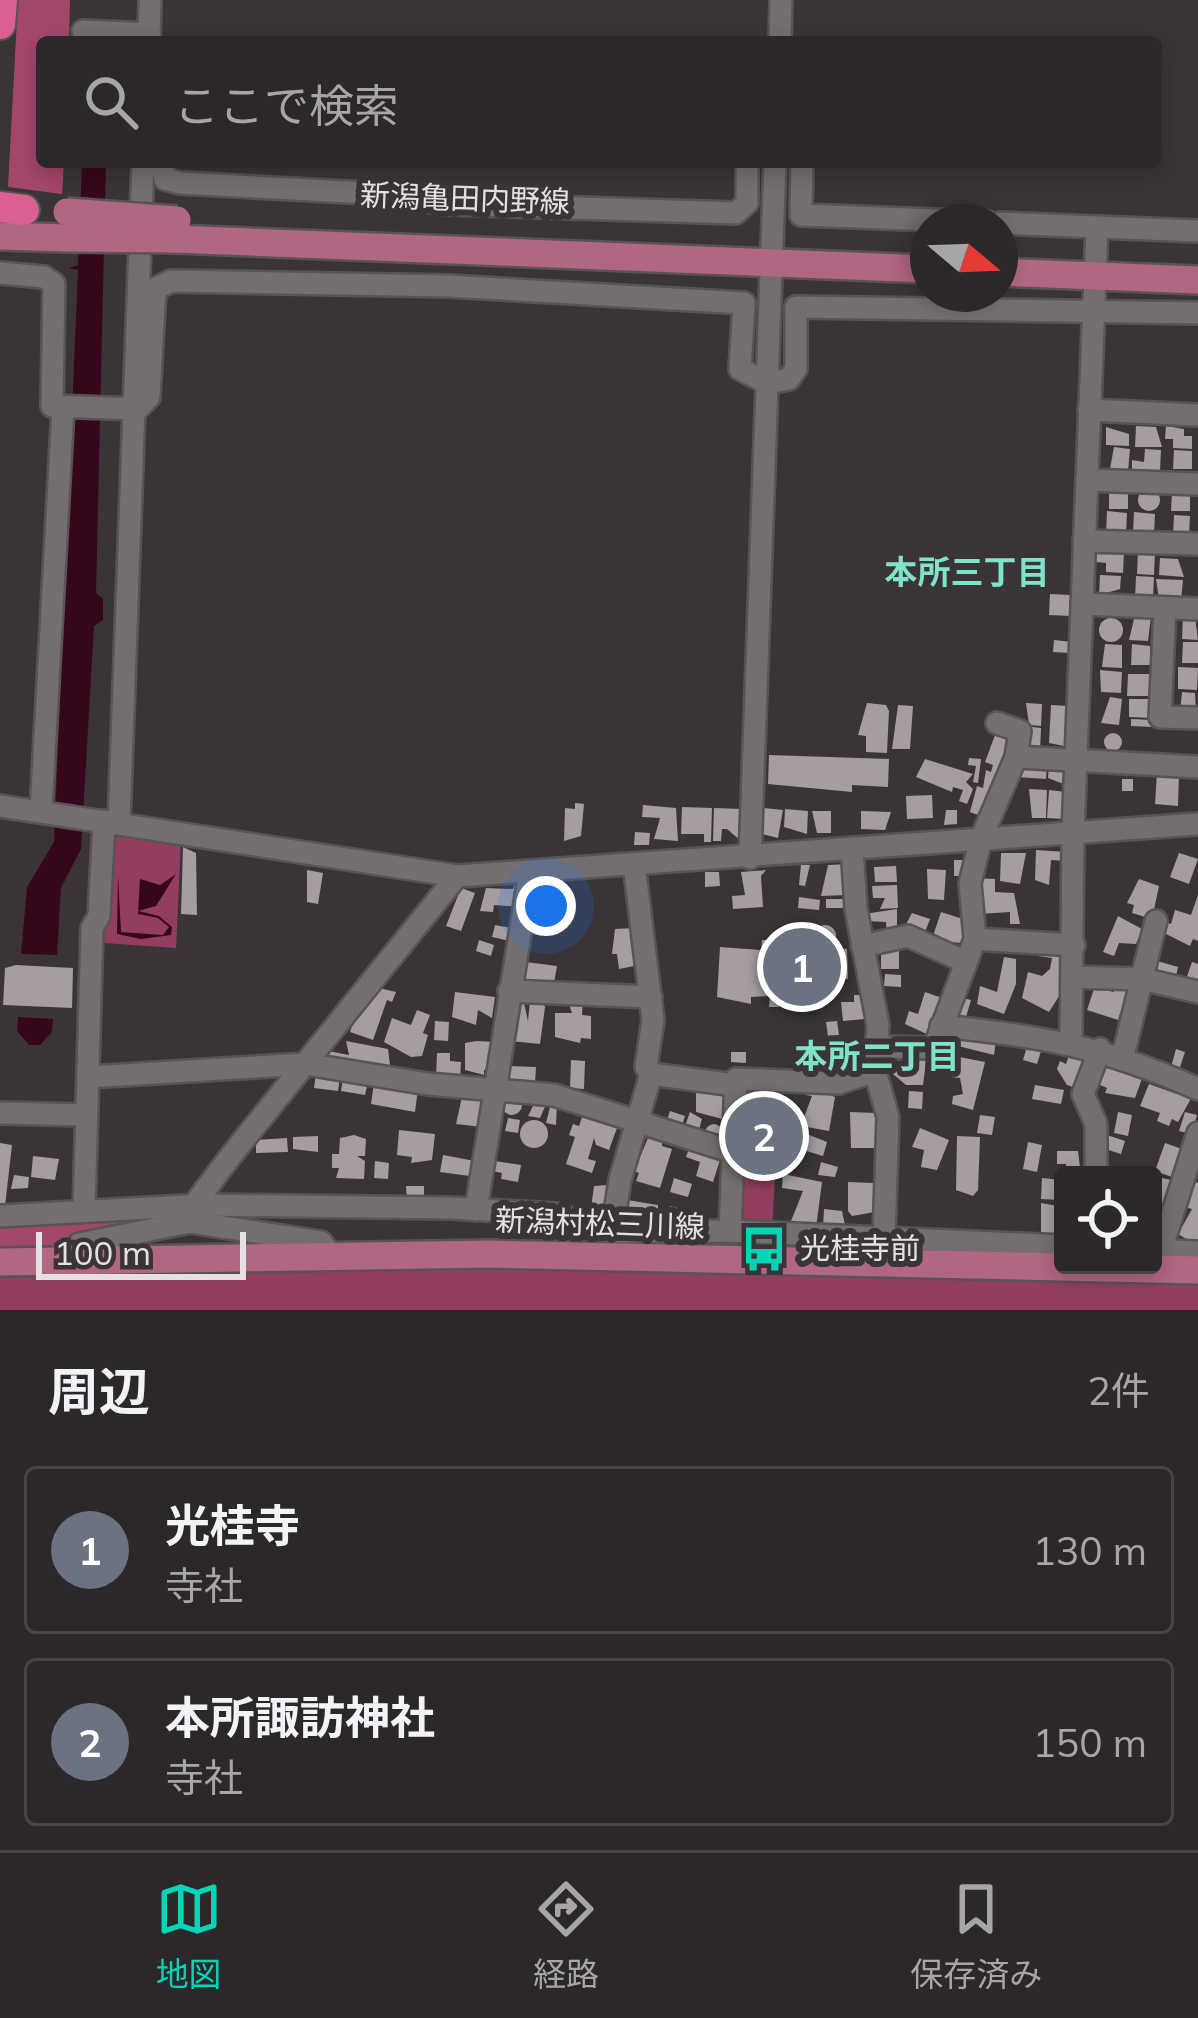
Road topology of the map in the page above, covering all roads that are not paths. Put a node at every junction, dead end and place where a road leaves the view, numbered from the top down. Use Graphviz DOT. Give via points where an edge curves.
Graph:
graph roads {
  1 [pos="2,0"];
  2 [pos="150,0"];
  3 [pos="781,0"];
  4 [pos="0,24"];
  5 [pos="83,31"];
  6 [pos="134,36"];
  7 [pos="144,36"];
  8 [pos="780,36"];
  9 [pos="142,168"];
  10 [pos="162,168"];
  11 [pos="747,168"];
  12 [pos="775,168"];
  13 [pos="802,168"];
  14 [pos="8,209"];
  15 [pos="910,219"];
  16 [pos="1018,224"];
  17 [pos="66,225"];
  18 [pos="1097,227"];
  19 [pos="1198,231"];
  20 [pos="0,236"];
  21 [pos="910,251"];
  22 [pos="770,254"];
  23 [pos="1018,257"];
  24 [pos="1198,262"];
  25 [pos="910,267"];
  26 [pos="1096,267"];
  27 [pos="1018,271"];
  28 [pos="0,273"];
  29 [pos="1198,280"];
  30 [pos="1092,313"];
  31 [pos="1198,313"];
  32 [pos="768,383"];
  33 [pos="63,408"];
  34 [pos="1089,410"];
  35 [pos="120,411"];
  36 [pos="1198,415"];
  37 [pos="1087,480"];
  38 [pos="1198,484"];
  39 [pos="1084,541"];
  40 [pos="1198,544"];
  41 [pos="1082,604"];
  42 [pos="1165,608"];
  43 [pos="1198,609"];
  44 [pos="1198,718"];
  45 [pos="997,723"];
  46 [pos="1016,757"];
  47 [pos="1076,759"];
  48 [pos="1198,767"];
  49 [pos="0,806"];
  50 [pos="41,811"];
  51 [pos="111,822"];
  52 [pos="1198,824"];
  53 [pos="1073,833"];
  54 [pos="981,839"];
  55 [pos="852,848"];
  56 [pos="750,858"];
  57 [pos="634,864"];
  58 [pos="530,872"];
  59 [pos="457,876"];
  60 [pos="1156,921"];
  61 [pos="975,939"];
  62 [pos="1074,945"];
  63 [pos="862,946"];
  64 [pos="966,962"];
  65 [pos="1072,977"];
  66 [pos="1142,979"];
  67 [pos="509,991"];
  68 [pos="1198,992"];
  69 [pos="650,998"];
  70 [pos="941,1026"];
  71 [pos="1071,1041"];
  72 [pos="877,1047"];
  73 [pos="1100,1049"];
  74 [pos="1123,1056"];
  75 [pos="306,1064"];
  76 [pos="875,1071"];
  77 [pos="651,1074"];
  78 [pos="88,1077"];
  79 [pos="735,1084"];
  80 [pos="499,1088"];
  81 [pos="1198,1089"];
  82 [pos="0,1113"];
  83 [pos="87,1115"];
  84 [pos="639,1119"];
  85 [pos="1198,1135"];
  86 [pos="733,1151"];
  87 [pos="1096,1166"];
  88 [pos="84,1210"];
  89 [pos="476,1210"];
  90 [pos="192,1214"];
  91 [pos="0,1216"];
  92 [pos="612,1232"];
  93 [pos="730,1232"];
  94 [pos="1162,1236"];
  95 [pos="884,1237"];
  96 [pos="1054,1246"];
  97 [pos="1162,1250"];
  98 [pos="1198,1252"];
  99 [pos="334,1257"];
  100 [pos="69,1261"];
  101 [pos="0,1262"];
  102 [pos="1198,1270"];
  1 -- 4 [label="highway"];
  2 -- 7 [label="street"];
  3 -- 8 [label="street"];
  5 -- 6 [label="street"];
  9 -- 35 [label="street"];
  10 -- 11 [label="street" via="165,179 180,183 448,204 736,214 747,203"];
  12 -- 22 [label="street"];
  13 -- 15 [label="street" via="801,215"];
  14 -- 17 [label="main road, 新潟亀田内野線"];
  16 -- 18 [label="street"];
  17 -- 20 [label="main road, 新潟亀田内野線"];
  17 -- 22 [label="main road, 新潟亀田内野線, bridge"];
  18 -- 19 [label="street"];
  18 -- 26 [label="street"];
  21 -- 22 [label="main road, 新潟亀田内野線"];
  22 -- 25 [label="main road, 新潟亀田内野線"];
  22 -- 32 [label="street"];
  23 -- 26 [label="main road"];
  24 -- 26 [label="main road"];
  26 -- 27 [label="main road"];
  26 -- 29 [label="main road"];
  26 -- 30 [label="street"];
  28 -- 33 [label="street" via="54,284 52,406"];
  30 -- 31 [label="street"];
  30 -- 32 [label="street" via="796,308 796,369"];
  30 -- 34 [label="street"];
  32 -- 35 [label="street" via="740,369 744,303 170,280 154,290 149,397"];
  32 -- 56 [label="street"];
  33 -- 35 [label="street"];
  33 -- 50 [label="street"];
  34 -- 36 [label="street"];
  34 -- 37 [label="street"];
  35 -- 51 [label="street"];
  37 -- 38 [label="street"];
  37 -- 39 [label="street"];
  39 -- 40 [label="street"];
  39 -- 41 [label="street"];
  41 -- 42 [label="street"];
  41 -- 47 [label="street"];
  42 -- 43 [label="street"];
  42 -- 44 [label="street" via="1160,717"];
  45 -- 46 [label="street" via="1019,731"];
  46 -- 47 [label="street"];
  46 -- 54 [label="street"];
  47 -- 48 [label="street"];
  47 -- 53 [label="street"];
  49 -- 50 [label="street"];
  50 -- 51 [label="street"];
  51 -- 59 [label="street"];
  51 -- 78 [label="street" via="92,928"];
  52 -- 53 [label="street"];
  53 -- 54 [label="street"];
  53 -- 62 [label="street"];
  54 -- 55 [label="street"];
  54 -- 61 [label="street" via="969,898"];
  55 -- 56 [label="street"];
  55 -- 63 [label="street"];
  56 -- 57 [label="street"];
  57 -- 58 [label="street"];
  57 -- 69 [label="street"];
  58 -- 59 [label="street"];
  58 -- 67 [label="street"];
  59 -- 75 [label="street"];
  60 -- 66 [label="street"];
  61 -- 62 [label="street"];
  61 -- 64 [label="street"];
  62 -- 65 [label="street"];
  63 -- 64 [label="street" via="908,936"];
  63 -- 72 [label="street"];
  64 -- 70 [label="street"];
  65 -- 66 [label="street"];
  65 -- 71 [label="street"];
  66 -- 68 [label="street"];
  66 -- 74 [label="street"];
  67 -- 69 [label="street"];
  67 -- 80 [label="street"];
  69 -- 77 [label="street"];
  70 -- 71 [label="street"];
  70 -- 72 [label="street" via="934,1048"];
  71 -- 73 [label="street"];
  72 -- 76 [label="street"];
  73 -- 74 [label="street"];
  73 -- 87 [label="street" via="1083,1094 1096,1124"];
  74 -- 81 [label="street"];
  75 -- 78 [label="street"];
  75 -- 80 [label="street"];
  75 -- 90 [label="street"];
  76 -- 79 [label="street" via="839,1083"];
  76 -- 95 [label="street" via="888,1117"];
  77 -- 79 [label="street"];
  77 -- 84 [label="street"];
  78 -- 83 [label="street"];
  79 -- 86 [label="street"];
  80 -- 84 [label="street"];
  80 -- 89 [label="street"];
  82 -- 83 [label="street"];
  83 -- 88 [label="street"];
  84 -- 86 [label="street"];
  84 -- 92 [label="street"];
  85 -- 94 [label="street"];
  86 -- 93 [label="street"];
  88 -- 90 [label="street"];
  88 -- 91 [label="street"];
  89 -- 90 [label="street"];
  89 -- 92 [label="street" via="555,1214"];
  90 -- 99 [label="street" via="321,1243"];
  90 -- 100 [label="street" via="79,1244"];
  92 -- 93 [label="street"];
  93 -- 95 [label="street"];
  95 -- 96 [label="street"];
  97 -- 98 [label="street"];
  99 -- 100 [label="main road, 新潟村松三川線"];
  99 -- 102 [label="main road, 新潟村松三川線"];
  100 -- 101 [label="main road, 新潟村松三川線"];
}
